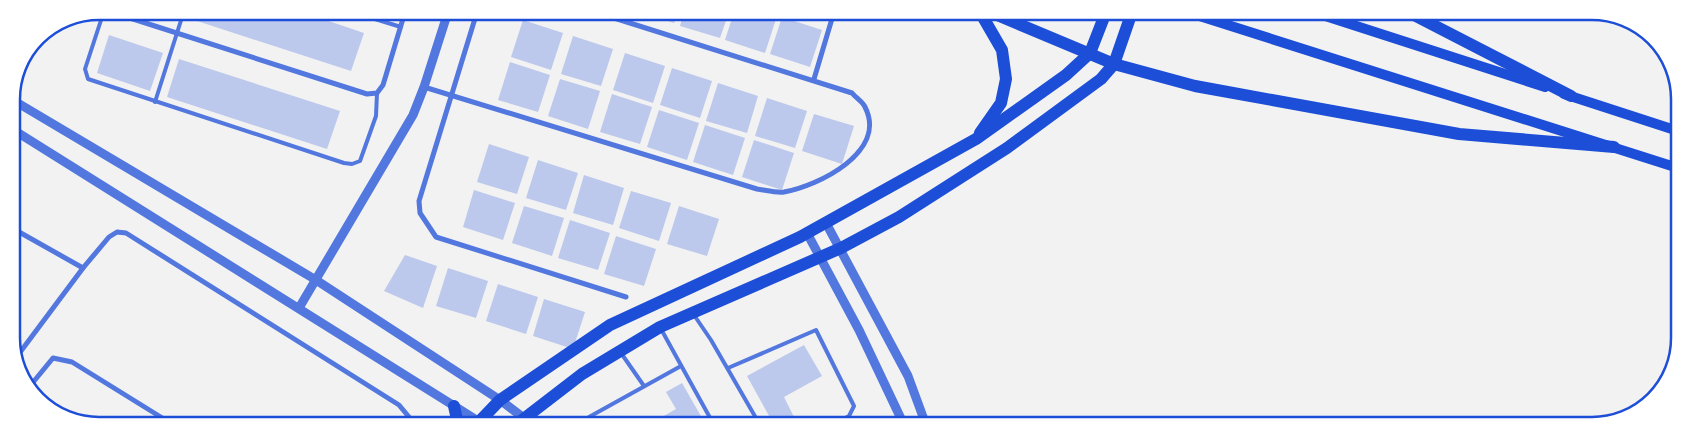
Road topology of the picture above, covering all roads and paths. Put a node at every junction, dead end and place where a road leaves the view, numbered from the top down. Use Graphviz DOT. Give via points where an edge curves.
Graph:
graph roads {
  1 [pos="101,20"];
  2 [pos="136,20"];
  3 [pos="181,20"];
  4 [pos="378,20"];
  5 [pos="403,20"];
  6 [pos="445,20"];
  7 [pos="475,20"];
  8 [pos="621,20"];
  9 [pos="832,20"];
  10 [pos="985,20"];
  11 [pos="1010,20"];
  12 [pos="1103,20"];
  13 [pos="1129,20"];
  14 [pos="1213,20"];
  15 [pos="1338,20"];
  16 [pos="1424,20"];
  17 [pos="401,27"];
  18 [pos="177,33"];
  19 [pos="1090,53"];
  20 [pos="1114,64"];
  21 [pos="814,80"];
  22 [pos="424,87"];
  23 [pos="377,93"];
  24 [pos="452,95"];
  25 [pos="1571,96"];
  26 [pos="155,102"];
  27 [pos="20,104"];
  28 [pos="1671,129"];
  29 [pos="20,134"];
  30 [pos="976,139"];
  31 [pos="1614,147"];
  32 [pos="1671,166"];
  33 [pos="826,223"];
  34 [pos="20,233"];
  35 [pos="807,233"];
  36 [pos="841,248"];
  37 [pos="820,257"];
  38 [pos="83,268"];
  39 [pos="316,280"];
  40 [pos="626,297"];
  41 [pos="299,308"];
  42 [pos="693,313"];
  43 [pos="660,327"];
  44 [pos="22,350"];
  45 [pos="619,350"];
  46 [pos="681,366"];
  47 [pos="728,368"];
  48 [pos="34,382"];
  49 [pos="644,386"];
  50 [pos="500,400"];
  51 [pos="454,406"];
  52 [pos="161,417"];
  53 [pos="408,417"];
  54 [pos="456,417"];
  55 [pos="471,417"];
  56 [pos="485,417"];
  57 [pos="517,417"];
  58 [pos="526,417"];
  59 [pos="590,417"];
  60 [pos="710,417"];
  61 [pos="756,417"];
  62 [pos="847,417"];
  63 [pos="900,417"];
  64 [pos="923,417"];
  1 -- 26 [label="lane" via="85,74 93,81"];
  2 -- 18 [label="street"];
  3 -- 18 [label="lane"];
  4 -- 17 [label="lane"];
  5 -- 17 [label="street"];
  6 -- 22 [label="street"];
  7 -- 24 [label="street"];
  8 -- 21 [label="street"];
  9 -- 21 [label="street"];
  10 -- 30 [label="main road" via="1002,50 1006,78 1001,103"];
  11 -- 19 [label="main road"];
  12 -- 19 [label="main road"];
  13 -- 20 [label="main road"];
  14 -- 31 [label="main road"];
  15 -- 25 [label="main road"];
  16 -- 25 [label="main road"];
  17 -- 23 [label="street"];
  18 -- 23 [label="street" via="367,94"];
  18 -- 26 [label="lane"];
  19 -- 20 [label="main road"];
  19 -- 30 [label="main road" via="1066,75"];
  20 -- 31 [label="main road" via="1195,86 1459,134"];
  20 -- 36 [label="main road" via="1078,98 1007,148 899,217"];
  21 -- 24 [label="street" via="852,94 865,106 870,124 863,146 850,163 813,184 782,192 757,189"];
  22 -- 24 [label="street"];
  22 -- 39 [label="street" via="413,115"];
  23 -- 26 [label="lane" via="376,116 360,161 352,164"];
  24 -- 40 [label="street" via="419,201 420,213 436,237"];
  25 -- 28 [label="main road"];
  27 -- 39 [label="street"];
  29 -- 41 [label="street"];
  30 -- 33 [label="main road"];
  31 -- 32 [label="main road"];
  33 -- 35 [label="main road"];
  33 -- 36 [label="street"];
  34 -- 38 [label="street"];
  35 -- 37 [label="street"];
  35 -- 50 [label="main road" via="610,325"];
  36 -- 37 [label="main road"];
  36 -- 64 [label="street" via="908,376"];
  37 -- 42 [label="main road"];
  37 -- 63 [label="street"];
  38 -- 44 [label="street"];
  38 -- 53 [label="street" via="109,237 117,232 126,233 399,405"];
  39 -- 41 [label="street"];
  39 -- 50 [label="street"];
  41 -- 51 [label="street"];
  42 -- 43 [label="main road"];
  42 -- 47 [label="lane"];
  43 -- 45 [label="main road"];
  43 -- 46 [label="lane"];
  45 -- 49 [label="lane"];
  45 -- 58 [label="main road"];
  46 -- 49 [label="lane"];
  46 -- 60 [label="lane"];
  47 -- 61 [label="lane"];
  47 -- 62 [label="lane" via="816,330 854,406"];
  48 -- 52 [label="street" via="53,358 72,362"];
  49 -- 59 [label="lane"];
  50 -- 56 [label="main road"];
  50 -- 57 [label="street"];
  51 -- 54 [label="main road"];
  51 -- 55 [label="street"];
}
